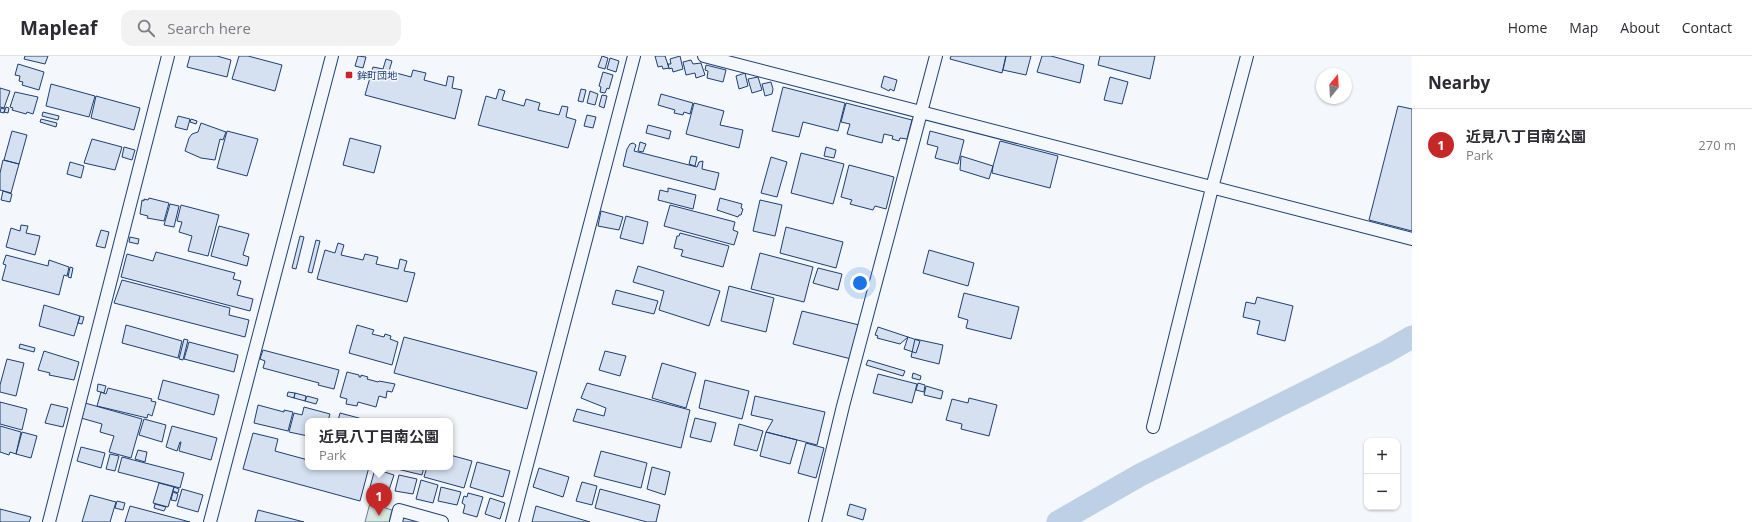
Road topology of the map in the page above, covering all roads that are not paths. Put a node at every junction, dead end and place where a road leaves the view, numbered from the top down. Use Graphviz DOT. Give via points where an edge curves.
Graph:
graph roads {
  1 [pos="168,56"];
  2 [pos="332,56"];
  3 [pos="634,56"];
  4 [pos="704,56"];
  5 [pos="936,56"];
  6 [pos="1247,56"];
  7 [pos="921,112"];
  8 [pos="1212,188"];
  9 [pos="1412,239"];
  10 [pos="1153,426"];
  11 [pos="49,522"];
  12 [pos="210,522"];
  13 [pos="396,522"];
  14 [pos="442,522"];
  15 [pos="512,522"];
  16 [pos="815,522"];
  1 -- 11 [label="street"];
  2 -- 12 [label="street"];
  3 -- 15 [label="street"];
  4 -- 7 [label="street"];
  5 -- 7 [label="street"];
  6 -- 8 [label="street"];
  7 -- 8 [label="street"];
  7 -- 16 [label="street"];
  8 -- 9 [label="street"];
  8 -- 10 [label="street"];
  13 -- 14 [label="street" via="399,510"];
}
